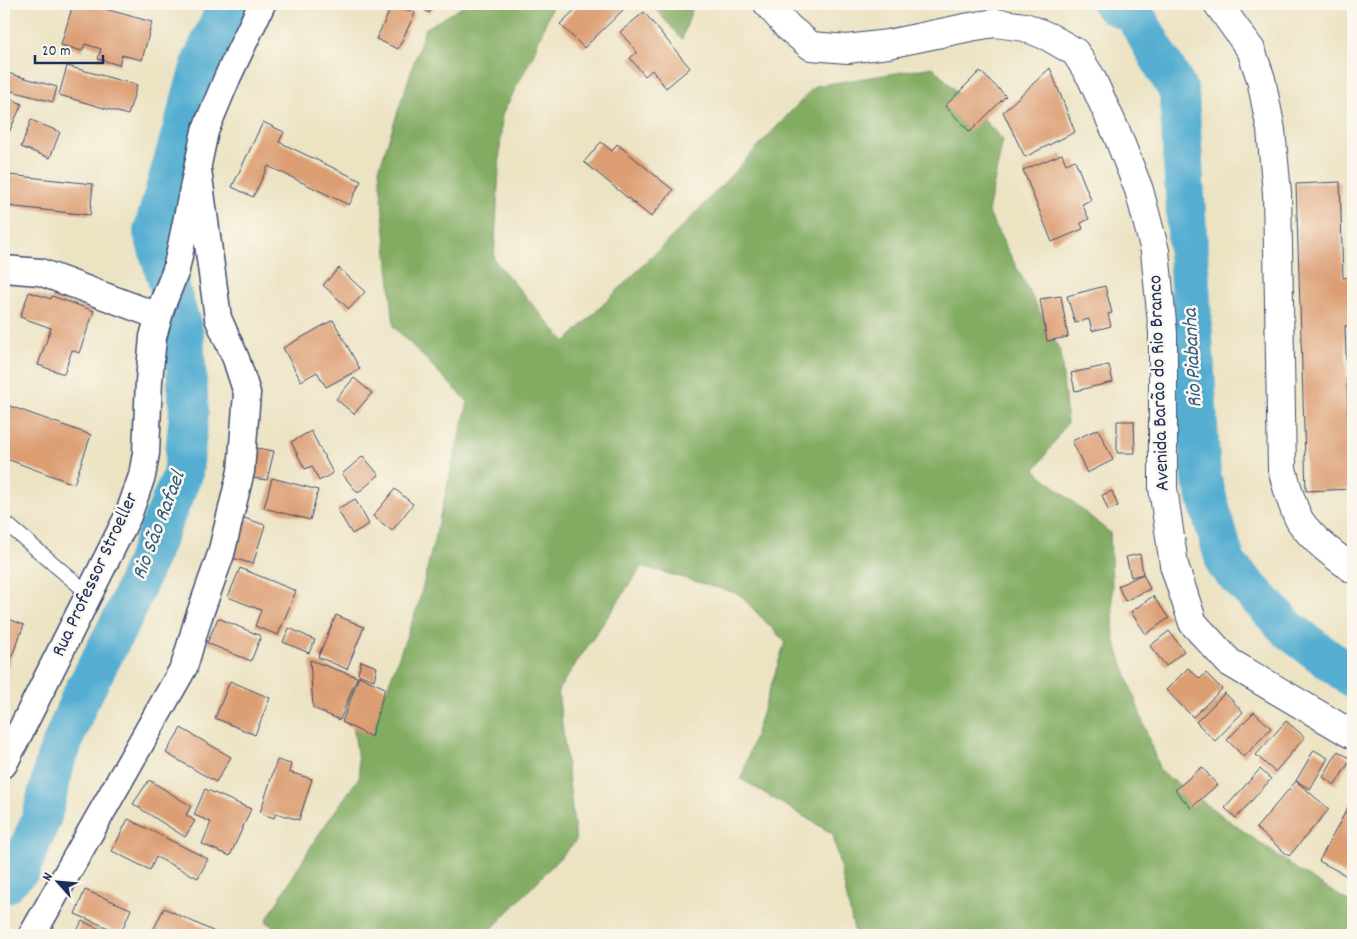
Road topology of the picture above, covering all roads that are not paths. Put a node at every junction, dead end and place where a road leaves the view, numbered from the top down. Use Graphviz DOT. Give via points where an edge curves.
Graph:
graph roads {
  1 [pos="262,4"];
  2 [pos="768,4"];
  3 [pos="1218,4"];
  4 [pos="198,170"];
  5 [pos="4,268"];
  6 [pos="160,310"];
  7 [pos="4,524"];
  8 [pos="1353,567"];
  9 [pos="89,594"];
  10 [pos="1353,735"];
  11 [pos="4,764"];
  12 [pos="32,935"];
  1 -- 4 [label="street, Rua Professor Stroeller" via="205,131"];
  2 -- 10 [label="main road, Avenida Barão do Rio Branco" via="788,28 811,46 847,49 888,44 995,23 1025,27 1075,52 1091,77 1118,134 1139,190 1155,251 1162,333 1163,488 1174,565 1193,623 1229,662"];
  3 -- 8 [label="main road" via="1252,50 1272,130 1278,193 1282,468 1290,500 1301,522 1320,543"];
  4 -- 6 [label="street, Rua Professor Stroeller" via="176,270"];
  4 -- 12 [label="street" via="218,318 236,359 246,393 241,471 221,554 184,667"];
  5 -- 6 [label="street" via="40,272"];
  6 -- 9 [label="street, Rua Professor Stroeller" via="150,372 142,476 128,516"];
  7 -- 9 [label="lane"];
  9 -- 11 [label="street, Rua Professor Stroeller"];
}
